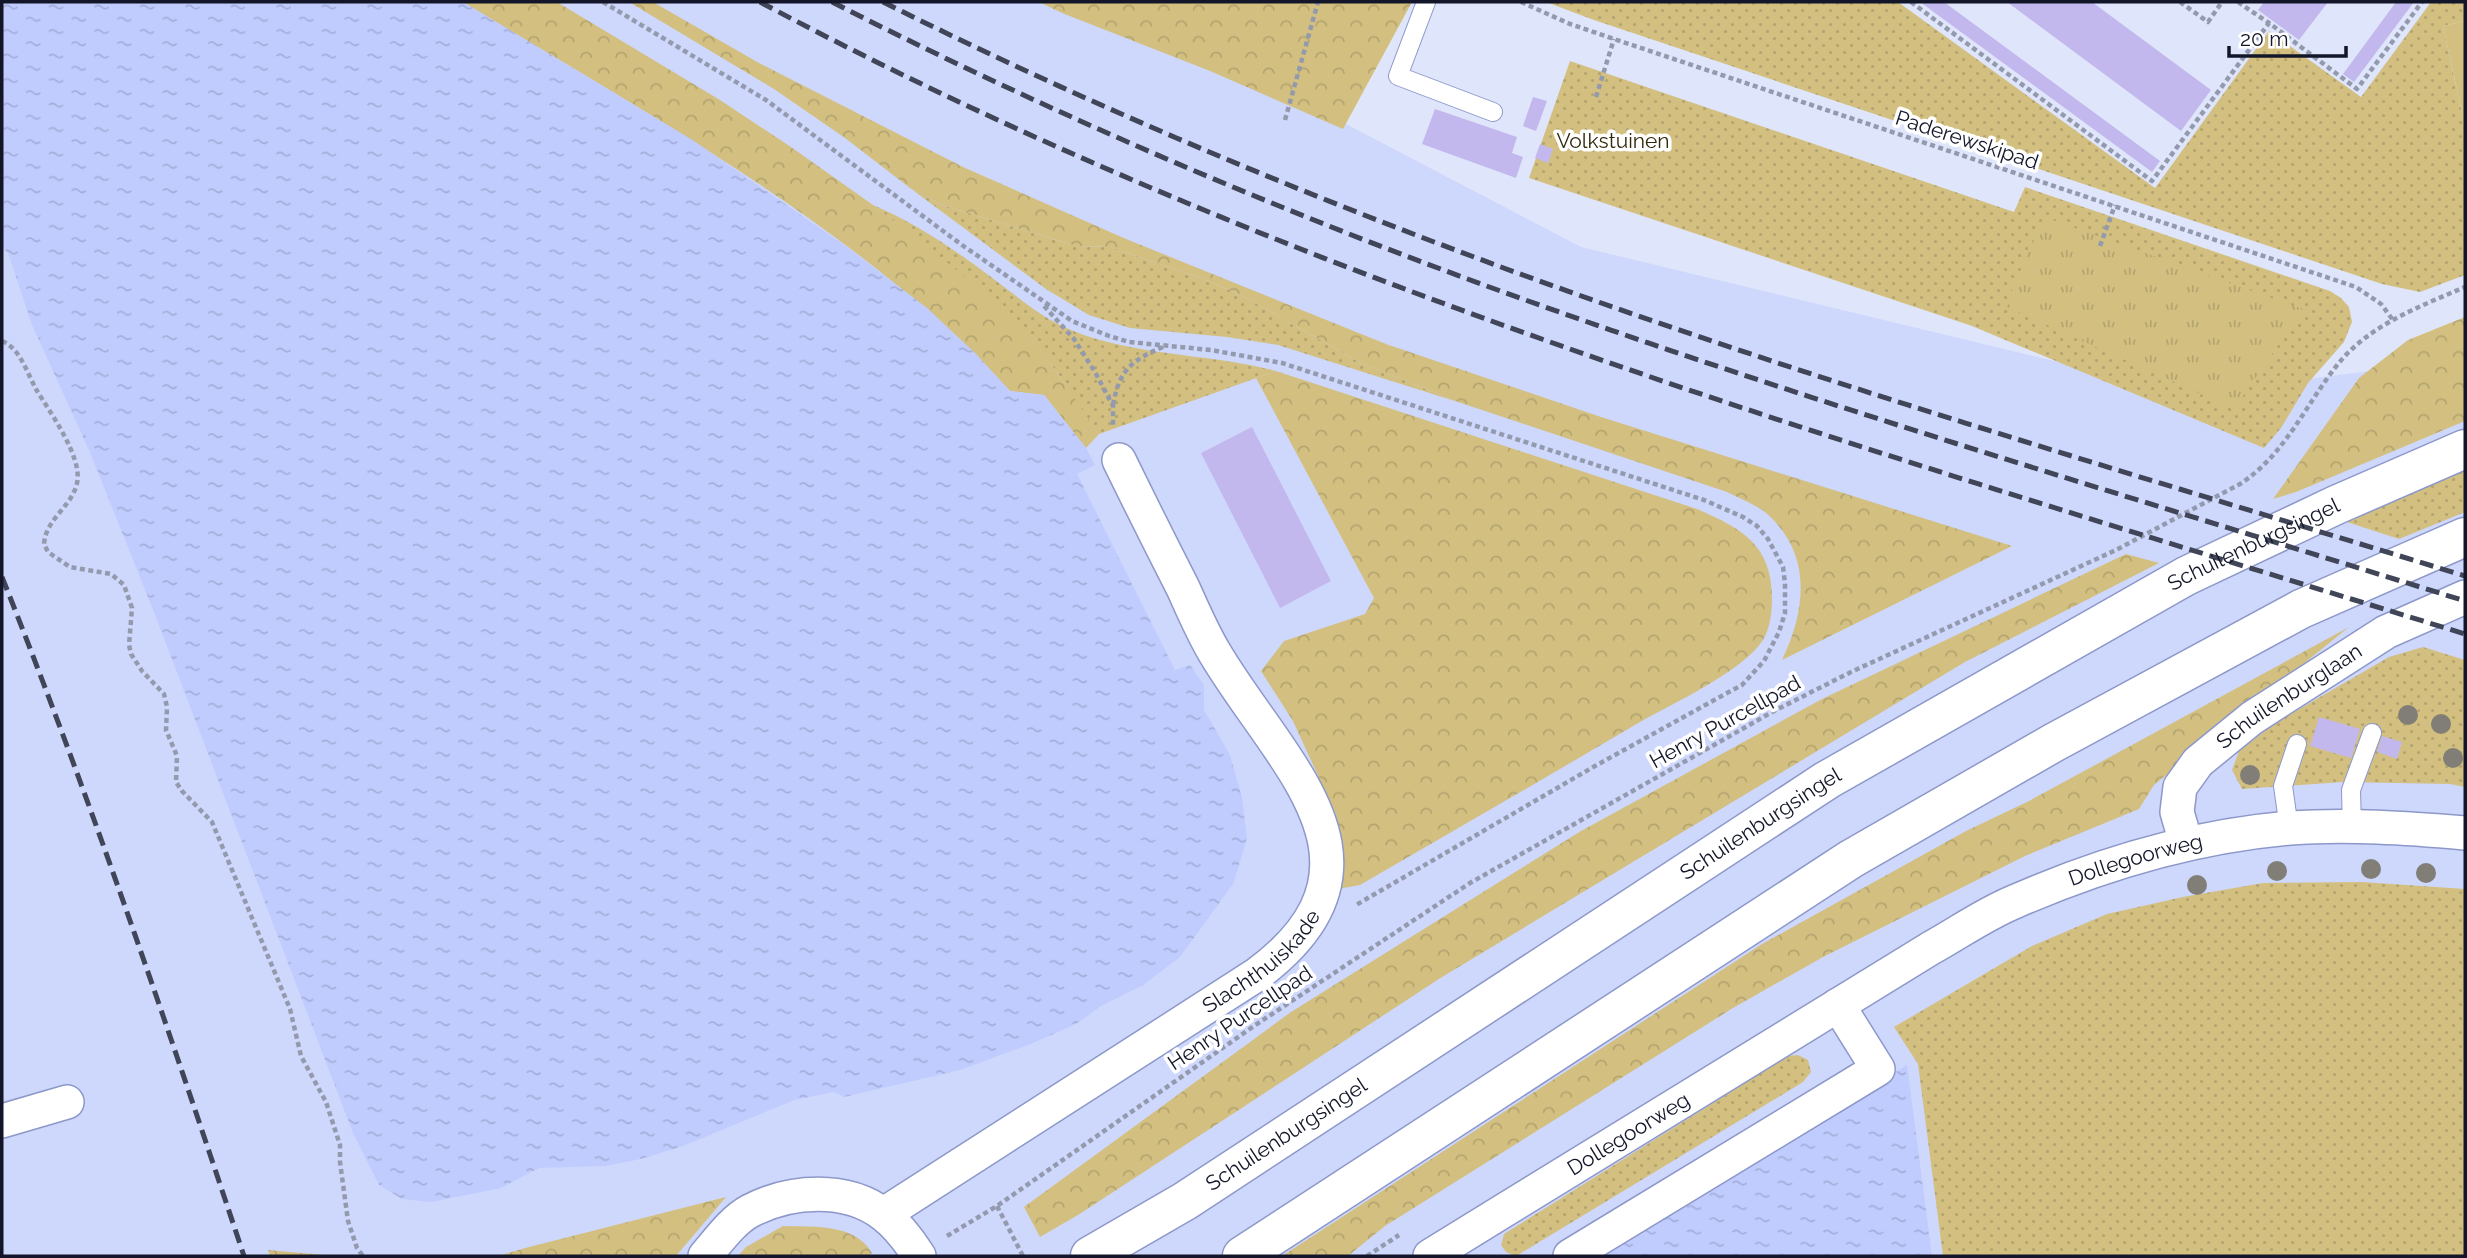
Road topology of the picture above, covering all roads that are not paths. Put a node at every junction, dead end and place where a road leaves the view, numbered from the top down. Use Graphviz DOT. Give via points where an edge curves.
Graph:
graph roads {
  1 [pos="1426,2"];
  2 [pos="1493,112"];
  3 [pos="2465,449"];
  4 [pos="1119,460"];
  5 [pos="2465,537"];
  6 [pos="2465,597"];
  7 [pos="2372,733"];
  8 [pos="2297,744"];
  9 [pos="2289,828"];
  10 [pos="2352,828"];
  11 [pos="2465,833"];
  12 [pos="2186,844"];
  13 [pos="1838,1005"];
  14 [pos="67,1102"];
  15 [pos="2,1121"];
  16 [pos="884,1214"];
  17 [pos="1449,1251"];
  18 [pos="918,1255"];
  19 [pos="705,1256"];
  20 [pos="1090,1256"];
  21 [pos="1242,1256"];
  22 [pos="1570,1256"];
  1 -- 2 [label="lane" via="1398,76"];
  3 -- 20 [label="main road, Schuilenburgsingel" via="2186,576 1826,780 1197,1193"];
  4 -- 16 [label="street, Slachthuiskade" via="1215,654 1293,769 1318,815 1326,848 1319,903 1282,956 1256,975"];
  5 -- 21 [label="main road" via="2301,609 1851,859"];
  6 -- 12 [label="street, Schuilenburglaan" via="2386,632 2252,718 2198,762 2180,787 2177,812"];
  7 -- 10 [label="lane" via="2351,790"];
  8 -- 9 [label="lane" via="2283,786"];
  9 -- 10 [label="street, Dollegoorweg"];
  9 -- 12 [label="street, Dollegoorweg"];
  10 -- 11 [label="street, Dollegoorweg"];
  12 -- 13 [label="street, Dollegoorweg" via="2012,902"];
  13 -- 17 [label="street, Dollegoorweg"];
  13 -- 22 [label="street" via="1878,1069"];
  14 -- 15 [label="street"];
  16 -- 18 [label="street"];
  16 -- 19 [label="street" via="841,1196 808,1194 779,1200 749,1211"];
}
